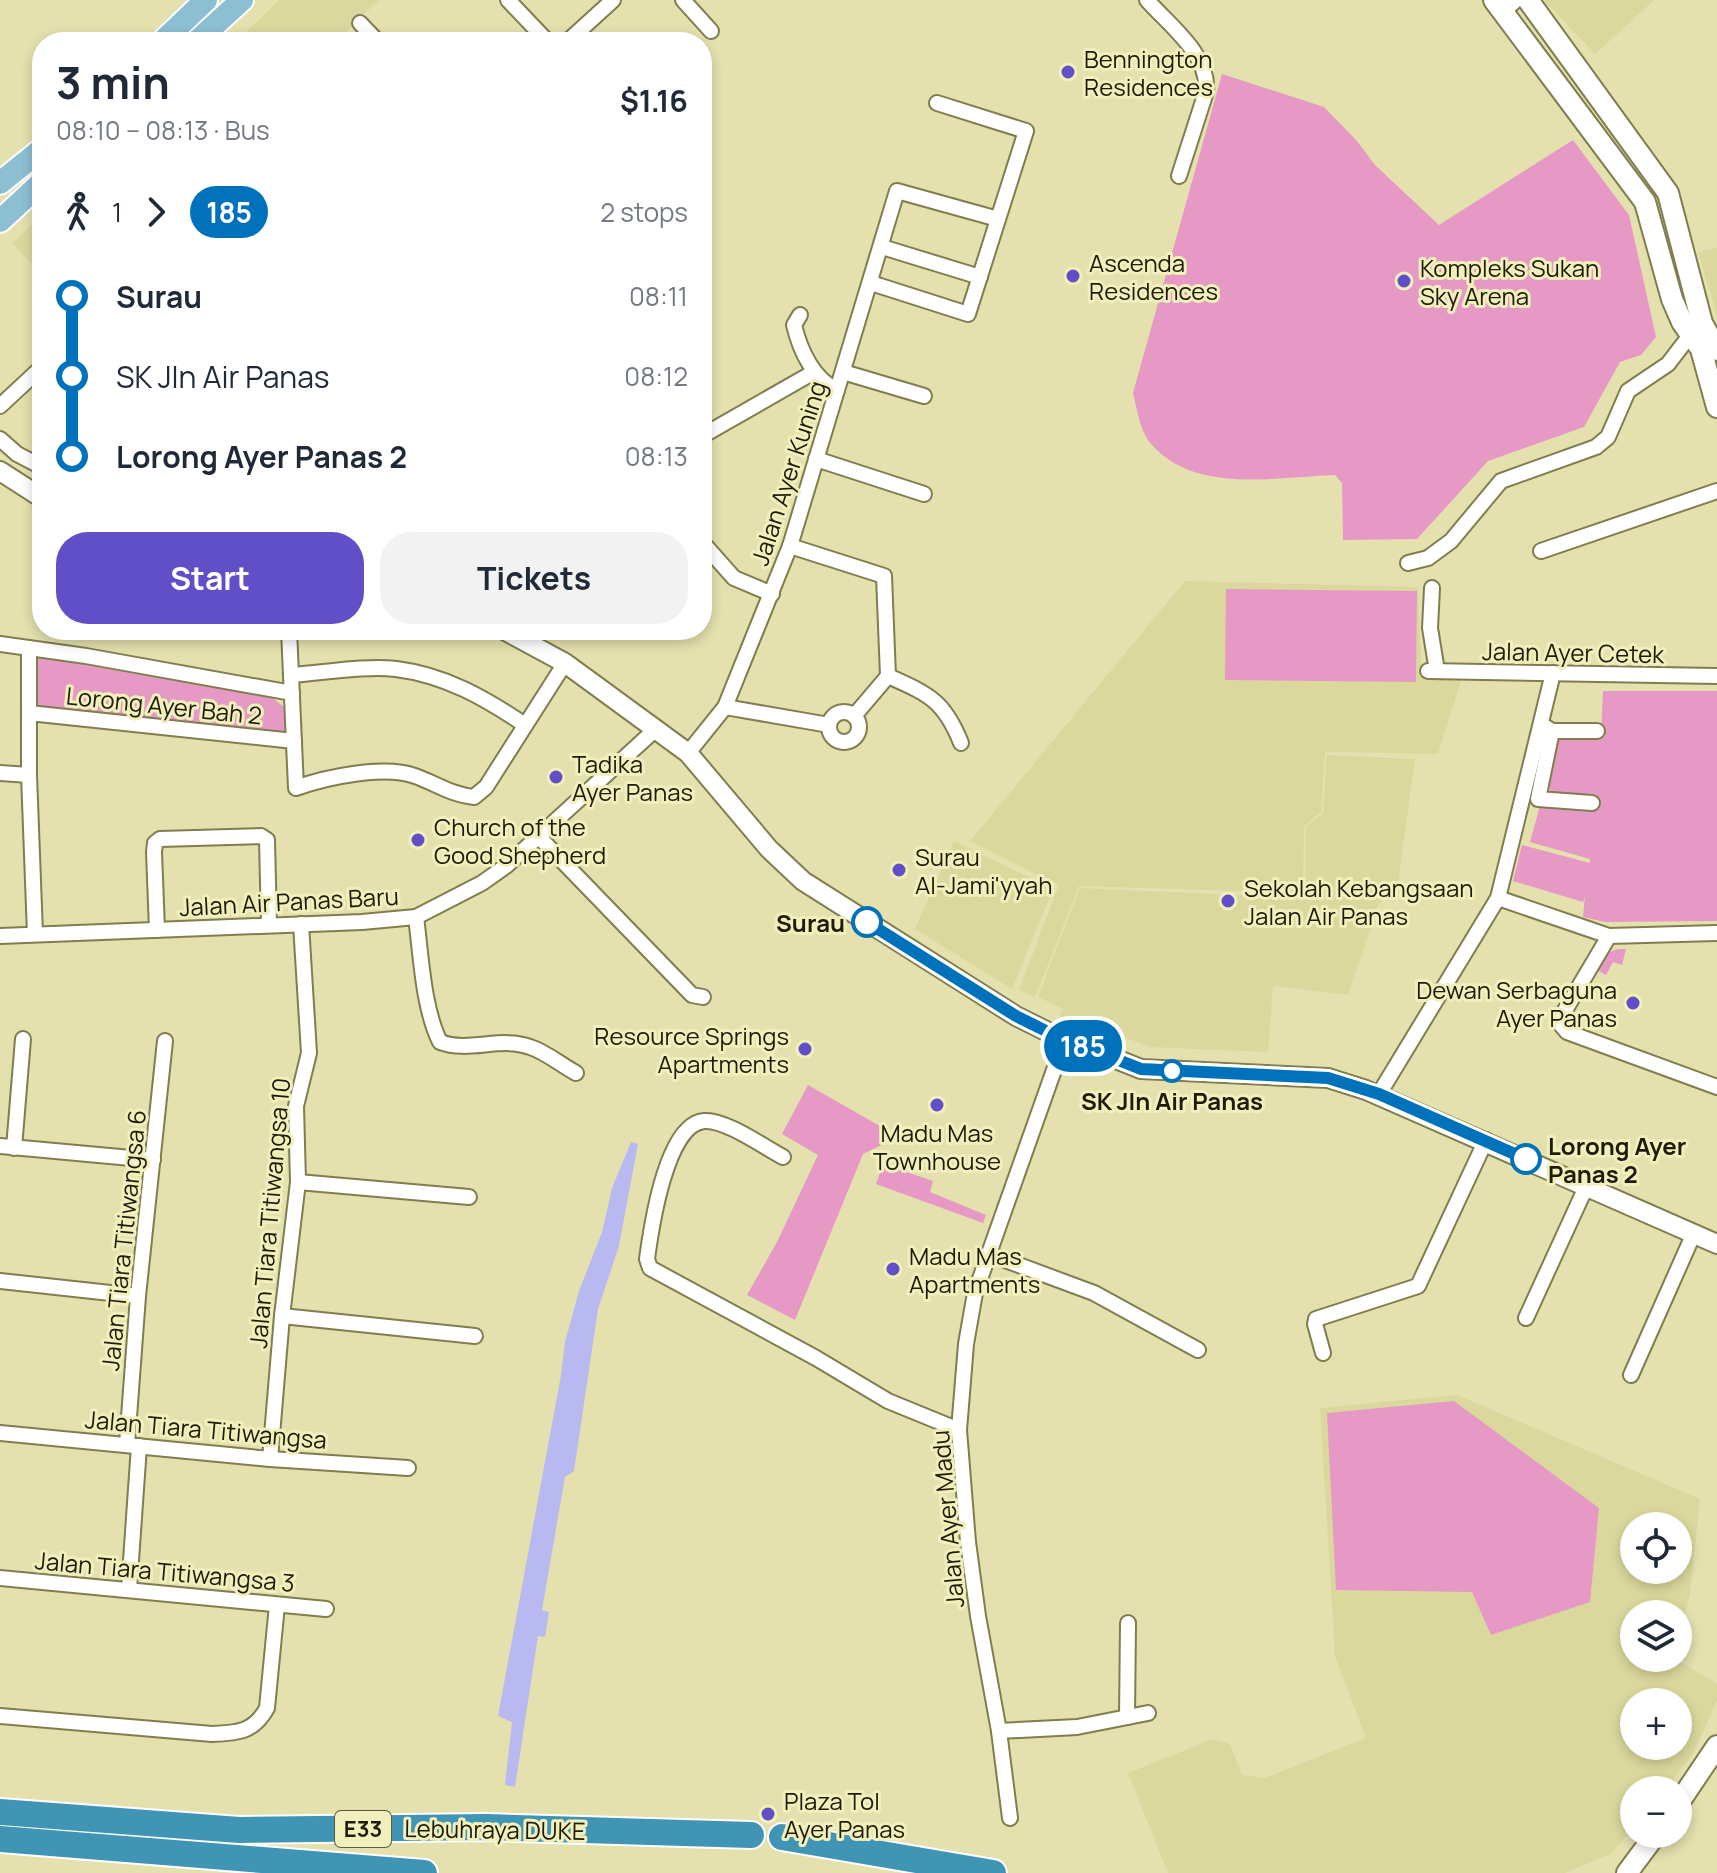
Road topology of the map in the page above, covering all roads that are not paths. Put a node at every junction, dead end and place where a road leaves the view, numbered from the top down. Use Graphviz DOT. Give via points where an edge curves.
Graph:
graph roads {
  1 [pos="206,0"];
  2 [pos="242,0"];
  3 [pos="508,0"];
  4 [pos="613,0"];
  5 [pos="683,0"];
  6 [pos="1147,0"];
  7 [pos="1528,0"];
  8 [pos="1505,4"];
  9 [pos="360,23"];
  10 [pos="711,31"];
  11 [pos="172,32"];
  12 [pos="207,32"];
  13 [pos="369,32"];
  14 [pos="538,32"];
  15 [pos="578,32"];
  16 [pos="937,103"];
  17 [pos="32,157"];
  18 [pos="1179,176"];
  19 [pos="0,183"];
  20 [pos="32,191"];
  21 [pos="998,219"];
  22 [pos="0,221"];
  23 [pos="882,247"];
  24 [pos="980,277"];
  25 [pos="871,283"];
  26 [pos="800,315"];
  27 [pos="1691,334"];
  28 [pos="1717,350"];
  29 [pos="814,372"];
  30 [pos="843,372"];
  31 [pos="32,376"];
  32 [pos="837,390"];
  33 [pos="924,396"];
  34 [pos="0,406"];
  35 [pos="1717,407"];
  36 [pos="712,430"];
  37 [pos="0,439"];
  38 [pos="816,459"];
  39 [pos="32,462"];
  40 [pos="0,471"];
  41 [pos="1717,491"];
  42 [pos="32,492"];
  43 [pos="924,494"];
  44 [pos="790,546"];
  45 [pos="1541,551"];
  46 [pos="712,563"];
  47 [pos="1408,563"];
  48 [pos="1432,588"];
  49 [pos="772,594"];
  50 [pos="289,640"];
  51 [pos="522,640"];
  52 [pos="0,644"];
  53 [pos="29,648"];
  54 [pos="565,663"];
  55 [pos="1553,673"];
  56 [pos="291,675"];
  57 [pos="888,676"];
  58 [pos="1717,676"];
  59 [pos="292,693"];
  60 [pos="725,707"];
  61 [pos="29,713"];
  62 [pos="854,716"];
  63 [pos="525,725"];
  64 [pos="829,725"];
  65 [pos="1546,727"];
  66 [pos="657,728"];
  67 [pos="1597,731"];
  68 [pos="294,741"];
  69 [pos="961,743"];
  70 [pos="688,753"];
  71 [pos="0,773"];
  72 [pos="29,775"];
  73 [pos="1592,803"];
  74 [pos="539,837"];
  75 [pos="1498,898"];
  76 [pos="416,917"];
  77 [pos="301,924"];
  78 [pos="269,925"];
  79 [pos="157,930"];
  80 [pos="1717,933"];
  81 [pos="35,934"];
  82 [pos="0,936"];
  83 [pos="1609,936"];
  84 [pos="703,997"];
  85 [pos="23,1039"];
  86 [pos="1065,1039"];
  87 [pos="165,1041"];
  88 [pos="576,1073"];
  89 [pos="1717,1087"];
  90 [pos="1379,1094"];
  91 [pos="1486,1140"];
  92 [pos="7,1147"];
  93 [pos="783,1157"];
  94 [pos="153,1160"];
  95 [pos="298,1182"];
  96 [pos="1586,1187"];
  97 [pos="469,1197"];
  98 [pos="1694,1233"];
  99 [pos="1717,1244"];
  100 [pos="989,1254"];
  101 [pos="0,1281"];
  102 [pos="138,1296"];
  103 [pos="282,1316"];
  104 [pos="1526,1318"];
  105 [pos="475,1336"];
  106 [pos="1198,1350"];
  107 [pos="1323,1353"];
  108 [pos="1631,1375"];
  109 [pos="959,1430"];
  110 [pos="0,1433"];
  111 [pos="133,1445"];
  112 [pos="270,1459"];
  113 [pos="408,1468"];
  114 [pos="0,1578"];
  115 [pos="129,1589"];
  116 [pos="277,1605"];
  117 [pos="326,1609"];
  118 [pos="1128,1623"];
  119 [pos="1148,1713"];
  120 [pos="0,1716"];
  121 [pos="1127,1717"];
  122 [pos="999,1731"];
  123 [pos="1717,1746"];
  124 [pos="1692,1783"];
  125 [pos="0,1812"];
  126 [pos="1010,1818"];
  127 [pos="751,1835"];
  128 [pos="782,1837"];
  129 [pos="0,1839"];
  130 [pos="1646,1848"];
  131 [pos="424,1873"];
  132 [pos="993,1873"];
  133 [pos="1627,1873"];
  1 -- 11 [label="main road"];
  2 -- 12 [label="main road"];
  3 -- 14 [label="street"];
  4 -- 15 [label="street"];
  5 -- 10 [label="street"];
  6 -- 18 [label="street" via="1201,61 1208,78"];
  7 -- 28 [label="main road" via="1668,193 1702,323"];
  8 -- 27 [label="main road" via="1645,202 1672,299"];
  9 -- 13 [label="street"];
  16 -- 21 [label="street" via="1026,131"];
  17 -- 19 [label="main road"];
  20 -- 22 [label="main road"];
  21 -- 23 [label="street, Jalan Ayer Kuning" via="897,191"];
  21 -- 24 [label="street"];
  23 -- 24 [label="street"];
  23 -- 25 [label="street, Jalan Ayer Kuning"];
  24 -- 25 [label="street" via="968,314"];
  25 -- 30 [label="street, Jalan Ayer Kuning"];
  26 -- 29 [label="street" via="794,325"];
  27 -- 35 [label="main road" via="1701,349"];
  27 -- 47 [label="street" via="1668,364 1628,391 1608,437 1596,447 1501,481 1451,541 1428,558"];
  29 -- 32 [label="street"];
  29 -- 36 [label="street"];
  30 -- 32 [label="street, Jalan Ayer Kuning"];
  30 -- 33 [label="street"];
  31 -- 34 [label="street"];
  32 -- 38 [label="street, Jalan Ayer Kuning"];
  37 -- 39 [label="street"];
  38 -- 43 [label="street"];
  38 -- 44 [label="street, Jalan Ayer Kuning"];
  40 -- 42 [label="street"];
  41 -- 45 [label="street"];
  44 -- 49 [label="street, Jalan Ayer Kuning"];
  44 -- 57 [label="street" via="884,576"];
  46 -- 49 [label="street"];
  48 -- 55 [label="street, Jalan Ayer Cetek" via="1432,671"];
  49 -- 60 [label="street, Jalan Ayer Kuning"];
  50 -- 56 [label="street"];
  51 -- 54 [label="street"];
  52 -- 53 [label="street"];
  53 -- 59 [label="street"];
  53 -- 61 [label="street"];
  54 -- 63 [label="street"];
  54 -- 66 [label="street"];
  55 -- 58 [label="street, Jalan Ayer Cetek"];
  55 -- 65 [label="street"];
  56 -- 59 [label="street"];
  56 -- 63 [label="street" via="393,668 438,677"];
  57 -- 62 [label="street"];
  57 -- 69 [label="street" via="931,696"];
  59 -- 68 [label="street"];
  60 -- 64 [label="street"];
  60 -- 70 [label="street, Jalan Ayer Kuning"];
  61 -- 68 [label="street, Lorong Ayer Bah 2"];
  61 -- 72 [label="street"];
  62 -- 64 [label="street" via="837,713"];
  62 -- 64 [label="street" via="859,730 849,741 834,738"];
  63 -- 68 [label="street" via="486,787 474,797 390,771 296,788"];
  65 -- 67 [label="street"];
  65 -- 73 [label="street" via="1538,799"];
  65 -- 75 [label="street"];
  66 -- 70 [label="street"];
  66 -- 74 [label="street, Jalan Air Panas Baru"];
  70 -- 86 [label="street" via="803,881 992,1002"];
  71 -- 72 [label="street"];
  72 -- 81 [label="street"];
  74 -- 76 [label="street, Jalan Air Panas Baru" via="482,883"];
  74 -- 84 [label="street" via="692,995"];
  75 -- 83 [label="street"];
  75 -- 90 [label="street"];
  76 -- 77 [label="street, Jalan Air Panas Baru"];
  76 -- 88 [label="street" via="429,1007 440,1042 454,1047 530,1047"];
  77 -- 78 [label="street, Jalan Air Panas Baru"];
  77 -- 95 [label="street, Jalan Tiara Titiwangsa 10" via="309,1053 296,1106"];
  78 -- 79 [label="street, Jalan Air Panas Baru"];
  78 -- 79 [label="street" via="267,840 160,839 154,852"];
  79 -- 81 [label="street, Jalan Air Panas Baru"];
  80 -- 83 [label="street"];
  81 -- 82 [label="street, Jalan Air Panas Baru"];
  83 -- 89 [label="street" via="1561,1025 1567,1032"];
  85 -- 92 [label="street"];
  86 -- 90 [label="street" via="1141,1069 1328,1078"];
  86 -- 100 [label="street, Jalan Ayer Madu"];
  87 -- 94 [label="street, Jalan Tiara Titiwangsa 6"];
  90 -- 91 [label="street"];
  91 -- 96 [label="street"];
  91 -- 107 [label="street" via="1418,1286 1316,1319"];
  92 -- 94 [label="street"];
  93 -- 109 [label="street" via="721,1124 703,1121 688,1127 671,1156 656,1204 650,1268 888,1401"];
  94 -- 102 [label="street, Jalan Tiara Titiwangsa 6"];
  95 -- 97 [label="street"];
  95 -- 103 [label="street, Jalan Tiara Titiwangsa 10"];
  96 -- 98 [label="street"];
  96 -- 104 [label="street"];
  98 -- 99 [label="street"];
  98 -- 108 [label="street"];
  100 -- 106 [label="street" via="1094,1293"];
  100 -- 109 [label="street, Jalan Ayer Madu" via="966,1344"];
  101 -- 102 [label="street"];
  102 -- 111 [label="street, Jalan Tiara Titiwangsa 6"];
  103 -- 105 [label="street"];
  103 -- 112 [label="street, Jalan Tiara Titiwangsa 10"];
  109 -- 122 [label="street, Jalan Ayer Madu" via="968,1542"];
  110 -- 111 [label="street, Jalan Tiara Titiwangsa"];
  111 -- 112 [label="street, Jalan Tiara Titiwangsa"];
  111 -- 115 [label="street, Jalan Tiara Titiwangsa 6"];
  112 -- 113 [label="street, Jalan Tiara Titiwangsa"];
  114 -- 115 [label="street, Jalan Tiara Titiwangsa 3"];
  115 -- 116 [label="street, Jalan Tiara Titiwangsa 3"];
  116 -- 117 [label="street, Jalan Tiara Titiwangsa 3"];
  116 -- 120 [label="street" via="267,1708 259,1722 242,1733"];
  118 -- 121 [label="street"];
  119 -- 121 [label="street"];
  121 -- 122 [label="street" via="1077,1727"];
  122 -- 126 [label="street, Jalan Ayer Madu"];
  123 -- 124 [label="main road"];
  125 -- 127 [label="highway, Lebuhraya DUKE / E33" via="239,1830 487,1827"];
  128 -- 132 [label="highway"];
  129 -- 131 [label="highway, Lebuhraya DUKE / E33"];
  130 -- 133 [label="main road"];
}
